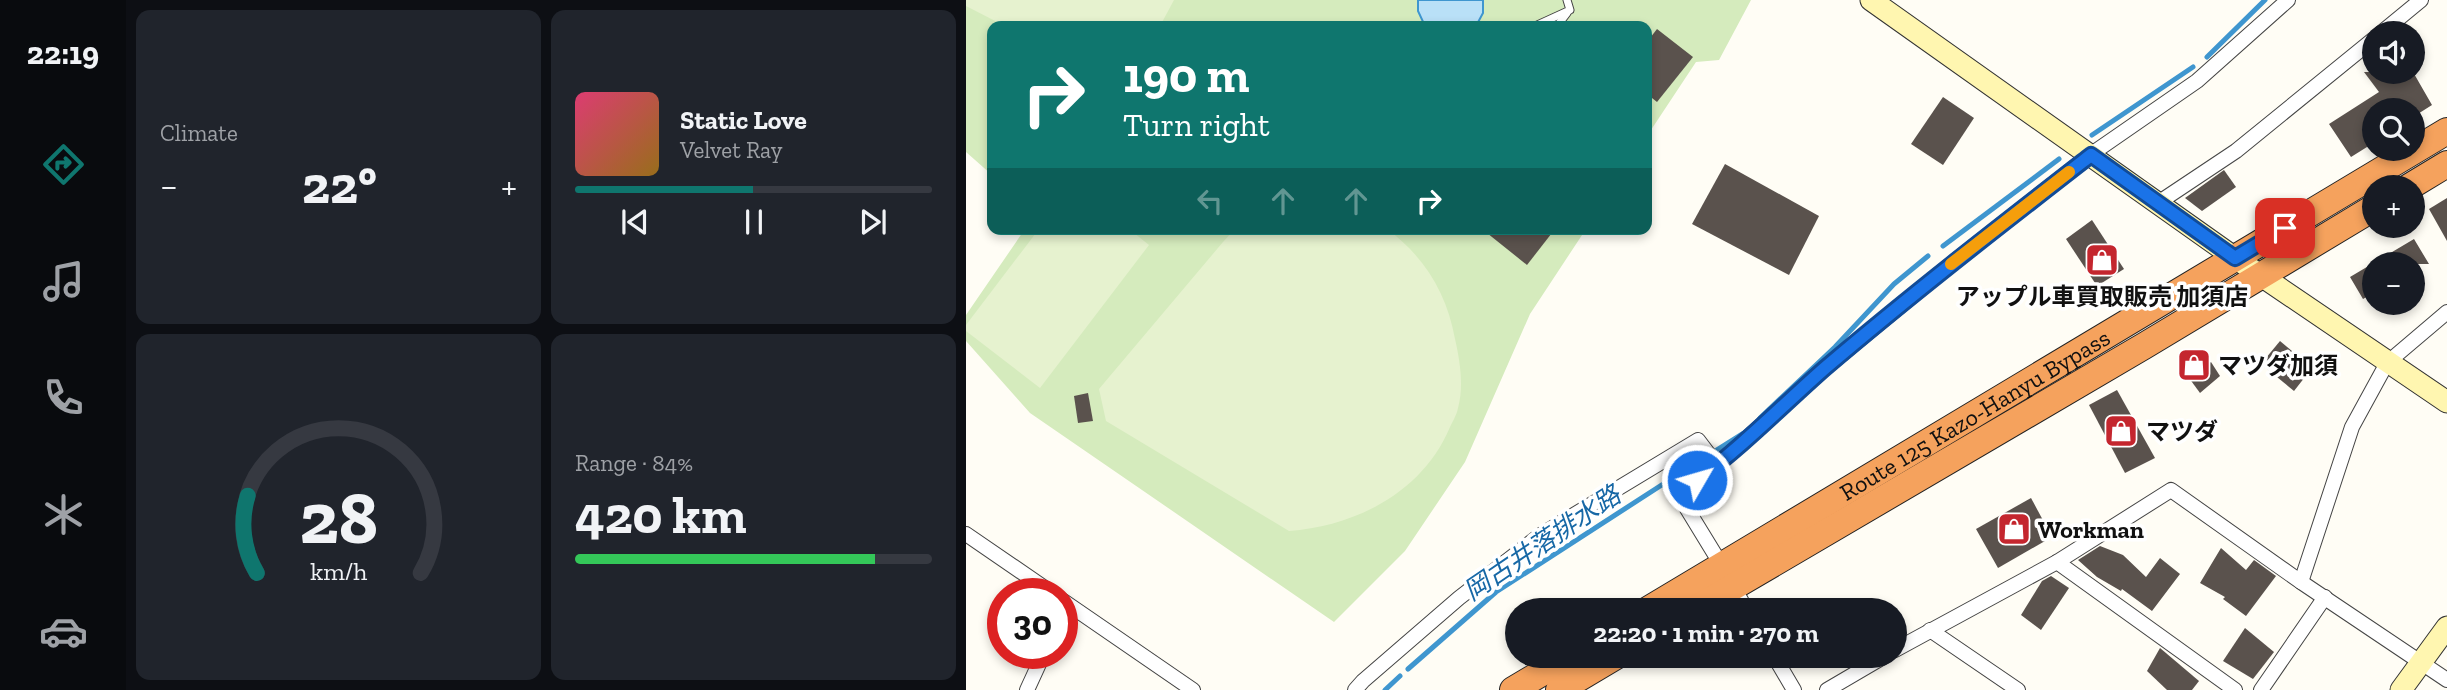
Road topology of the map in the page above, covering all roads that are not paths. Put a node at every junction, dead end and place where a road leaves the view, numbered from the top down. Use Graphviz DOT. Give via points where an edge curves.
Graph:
graph roads {
  1 [pos="1567,0"];
  2 [pos="1871,0"];
  3 [pos="2288,0"];
  4 [pos="2421,0"];
  5 [pos="1570,10"];
  6 [pos="1546,21"];
  7 [pos="1561,21"];
  8 [pos="2396,21"];
  9 [pos="2362,49"];
  10 [pos="2447,131"];
  11 [pos="2082,149"];
  12 [pos="2447,164"];
  13 [pos="2425,177"];
  14 [pos="2158,203"];
  15 [pos="2362,215"];
  16 [pos="2235,258"];
  17 [pos="2260,275"];
  18 [pos="2447,312"];
  19 [pos="2388,363"];
  20 [pos="2447,402"];
  21 [pos="1710,456"];
  22 [pos="966,534"];
  23 [pos="2057,562"];
  24 [pos="1727,576"];
  25 [pos="1030,578"];
  26 [pos="2301,582"];
  27 [pos="2325,597"];
  28 [pos="1676,598"];
  29 [pos="1705,598"];
  30 [pos="1740,598"];
  31 [pos="1078,614"];
  32 [pos="2447,626"];
  33 [pos="1930,630"];
  34 [pos="1907,643"];
  35 [pos="2421,662"];
  36 [pos="1550,668"];
  37 [pos="1596,668"];
  38 [pos="1781,668"];
  39 [pos="1865,668"];
  40 [pos="1037,669"];
  41 [pos="2447,680"];
  42 [pos="1027,690"];
  43 [pos="1193,690"];
  44 [pos="1355,690"];
  45 [pos="1513,690"];
  46 [pos="1559,690"];
  47 [pos="1794,690"];
  48 [pos="1828,690"];
  49 [pos="2018,690"];
  50 [pos="2235,690"];
  51 [pos="2260,690"];
  52 [pos="2401,690"];
  1 -- 5 [label="lane"];
  2 -- 11 [label="street"];
  3 -- 11 [label="street" via="2197,81"];
  4 -- 8 [label="street"];
  5 -- 6 [label="lane"];
  5 -- 7 [label="lane"];
  9 -- 14 [label="street" via="2236,151"];
  10 -- 16 [label="highway, Route 125 Kazo-Hanyu Bypass"];
  11 -- 14 [label="street"];
  11 -- 21 [label="street" via="1824,369"];
  12 -- 13 [label="highway"];
  14 -- 16 [label="street"];
  15 -- 17 [label="highway, Route 125 Kazo-Hanyu Bypass"];
  16 -- 17 [label="street"];
  16 -- 24 [label="highway, Route 125 Kazo-Hanyu Bypass"];
  17 -- 19 [label="street"];
  17 -- 24 [label="highway, Route 125 Kazo-Hanyu Bypass" via="2144,346"];
  18 -- 19 [label="street"];
  19 -- 20 [label="street"];
  19 -- 26 [label="street" via="2352,427"];
  21 -- 24 [label="street" via="1678,494"];
  21 -- 44 [label="street" via="1698,440 1539,536 1459,598"];
  22 -- 25 [label="street"];
  23 -- 26 [label="street" via="2171,490"];
  23 -- 33 [label="street"];
  23 -- 50 [label="street"];
  24 -- 28 [label="highway, Route 125 Kazo-Hanyu Bypass"];
  24 -- 29 [label="highway, Route 125 Kazo-Hanyu Bypass"];
  24 -- 30 [label="street"];
  26 -- 27 [label="street"];
  27 -- 35 [label="street"];
  27 -- 51 [label="street"];
  31 -- 43 [label="street"];
  32 -- 35 [label="street"];
  33 -- 34 [label="street"];
  33 -- 49 [label="street"];
  35 -- 41 [label="street"];
  35 -- 52 [label="street"];
  36 -- 45 [label="highway"];
  37 -- 46 [label="highway"];
  38 -- 47 [label="street"];
  39 -- 48 [label="street"];
  40 -- 42 [label="street"];
}
